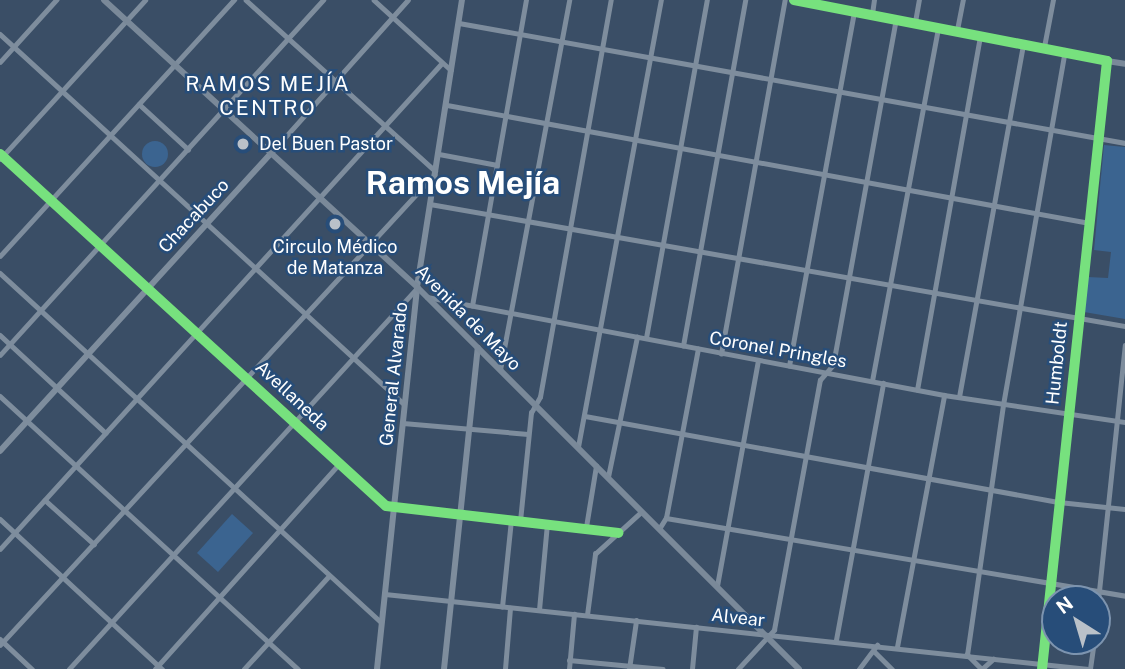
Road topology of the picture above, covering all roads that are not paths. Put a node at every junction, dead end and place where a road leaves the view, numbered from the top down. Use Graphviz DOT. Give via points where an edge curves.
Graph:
graph roads {
  1 [pos="56,0"];
  2 [pos="104,0"];
  3 [pos="145,0"];
  4 [pos="234,0"];
  5 [pos="246,0"];
  6 [pos="323,0"];
  7 [pos="374,0"];
  8 [pos="408,0"];
  9 [pos="463,0"];
  10 [pos="526,0"];
  11 [pos="569,0"];
  12 [pos="611,0"];
  13 [pos="660,0"];
  14 [pos="707,0"];
  15 [pos="745,0"];
  16 [pos="785,0"];
  17 [pos="794,0"];
  18 [pos="874,0"];
  19 [pos="919,0"];
  20 [pos="963,0"];
  21 [pos="1053,0"];
  22 [pos="854,11"];
  23 [pos="872,14"];
  24 [pos="394,19"];
  25 [pos="896,19"];
  26 [pos="127,21"];
  27 [pos="915,22"];
  28 [pos="459,23"];
  29 [pos="939,26"];
  30 [pos="957,30"];
  31 [pos="0,34"];
  32 [pos="520,34"];
  33 [pos="980,34"];
  34 [pos="289,38"];
  35 [pos="561,42"];
  36 [pos="1023,43"];
  37 [pos="14,47"];
  38 [pos="1044,47"];
  39 [pos="602,50"];
  40 [pos="1065,50"];
  41 [pos="650,58"];
  42 [pos="1107,61"];
  43 [pos="0,62"];
  44 [pos="441,64"];
  45 [pos="1125,64"];
  46 [pos="175,65"];
  47 [pos="695,67"];
  48 [pos="451,70"];
  49 [pos="732,74"];
  50 [pos="770,80"];
  51 [pos="336,82"];
  52 [pos="63,90"];
  53 [pos="839,93"];
  54 [pos="881,100"];
  55 [pos="139,104"];
  56 [pos="447,105"];
  57 [pos="923,108"];
  58 [pos="224,109"];
  59 [pos="506,116"];
  60 [pos="966,116"];
  61 [pos="546,123"];
  62 [pos="1008,124"];
  63 [pos="384,126"];
  64 [pos="587,131"];
  65 [pos="1051,132"];
  66 [pos="111,134"];
  67 [pos="635,140"];
  68 [pos="1098,141"];
  69 [pos="1125,144"];
  70 [pos="188,149"];
  71 [pos="680,149"];
  72 [pos="271,153"];
  73 [pos="439,153"];
  74 [pos="716,155"];
  75 [pos="1,156"];
  76 [pos="755,162"];
  77 [pos="497,165"];
  78 [pos="436,173"];
  79 [pos="824,175"];
  80 [pos="160,179"];
  81 [pos="866,183"];
  82 [pos="908,190"];
  83 [pos="320,197"];
  84 [pos="951,198"];
  85 [pos="51,200"];
  86 [pos="430,204"];
  87 [pos="993,206"];
  88 [pos="488,214"];
  89 [pos="1036,214"];
  90 [pos="529,220"];
  91 [pos="208,223"];
  92 [pos="1089,223"];
  93 [pos="569,228"];
  94 [pos="617,237"];
  95 [pos="368,242"];
  96 [pos="100,244"];
  97 [pos="664,246"];
  98 [pos="700,251"];
  99 [pos="0,256"];
  100 [pos="739,260"];
  101 [pos="256,267"];
  102 [pos="807,272"];
  103 [pos="0,273"];
  104 [pos="849,280"];
  105 [pos="417,287"];
  106 [pos="148,288"];
  107 [pos="891,288"];
  108 [pos="934,295"];
  109 [pos="427,297"];
  110 [pos="976,303"];
  111 [pos="472,306"];
  112 [pos="39,310"];
  113 [pos="1019,311"];
  114 [pos="305,313"];
  115 [pos="511,313"];
  116 [pos="553,321"];
  117 [pos="1079,321"];
  118 [pos="1125,327"];
  119 [pos="600,330"];
  120 [pos="197,333"];
  121 [pos="0,335"];
  122 [pos="637,337"];
  123 [pos="646,338"];
  124 [pos="10,344"];
  125 [pos="1125,345"];
  126 [pos="683,346"];
  127 [pos="478,348"];
  128 [pos="698,349"];
  129 [pos="721,354"];
  130 [pos="0,355"];
  131 [pos="88,355"];
  132 [pos="353,357"];
  133 [pos="758,361"];
  134 [pos="789,366"];
  135 [pos="500,370"];
  136 [pos="827,373"];
  137 [pos="247,377"];
  138 [pos="872,381"];
  139 [pos="883,383"];
  140 [pos="57,388"];
  141 [pos="918,390"];
  142 [pos="944,395"];
  143 [pos="0,396"];
  144 [pos="959,397"];
  145 [pos="136,400"];
  146 [pos="404,404"];
  147 [pos="1003,404"];
  148 [pos="536,405"];
  149 [pos="585,415"];
  150 [pos="1069,415"];
  151 [pos="27,421"];
  152 [pos="1117,421"];
  153 [pos="294,422"];
  154 [pos="402,422"];
  155 [pos="622,422"];
  156 [pos="1125,422"];
  157 [pos="469,428"];
  158 [pos="106,433"];
  159 [pos="681,434"];
  160 [pos="528,435"];
  161 [pos="184,444"];
  162 [pos="743,445"];
  163 [pos="578,447"];
  164 [pos="0,451"];
  165 [pos="806,456"];
  166 [pos="340,464"];
  167 [pos="596,465"];
  168 [pos="76,466"];
  169 [pos="868,467"];
  170 [pos="608,477"];
  171 [pos="928,477"];
  172 [pos="232,488"];
  173 [pos="993,490"];
  174 [pos="45,500"];
  175 [pos="1059,502"];
  176 [pos="1108,507"];
  177 [pos="393,509"];
  178 [pos="1125,509"];
  179 [pos="124,510"];
  180 [pos="642,511"];
  181 [pos="458,513"];
  182 [pos="666,518"];
  183 [pos="0,519"];
  184 [pos="512,520"];
  185 [pos="520,521"];
  186 [pos="547,524"];
  187 [pos="586,527"];
  188 [pos="659,529"];
  189 [pos="728,529"];
  190 [pos="279,531"];
  191 [pos="15,533"];
  192 [pos="618,533"];
  193 [pos="791,541"];
  194 [pos="94,544"];
  195 [pos="0,549"];
  196 [pos="852,550"];
  197 [pos="173,554"];
  198 [pos="913,562"];
  199 [pos="982,574"];
  200 [pos="328,576"];
  201 [pos="63,578"];
  202 [pos="1041,585"];
  203 [pos="1051,585"];
  204 [pos="1100,585"];
  205 [pos="717,586"];
  206 [pos="384,594"];
  207 [pos="220,597"];
  208 [pos="450,600"];
  209 [pos="502,607"];
  210 [pos="510,608"];
  211 [pos="539,610"];
  212 [pos="574,614"];
  213 [pos="587,615"];
  214 [pos="636,621"];
  215 [pos="111,622"];
  216 [pos="381,622"];
  217 [pos="696,627"];
  218 [pos="768,637"];
  219 [pos="836,640"];
  220 [pos="1,642"];
  221 [pos="269,642"];
  222 [pos="877,645"];
  223 [pos="897,647"];
  224 [pos="876,652"];
  225 [pos="967,655"];
  226 [pos="994,658"];
  227 [pos="569,660"];
  228 [pos="1043,666"];
  229 [pos="629,667"];
  230 [pos="158,668"];
  231 [pos="32,669"];
  232 [pos="69,669"];
  233 [pos="244,669"];
  234 [pos="298,669"];
  235 [pos="377,669"];
  236 [pos="444,669"];
  237 [pos="505,669"];
  238 [pos="569,669"];
  239 [pos="663,669"];
  240 [pos="692,669"];
  241 [pos="738,669"];
  242 [pos="799,669"];
  243 [pos="859,669"];
  244 [pos="892,669"];
  245 [pos="982,669"];
  246 [pos="1089,669"];
  1 -- 37 [label="street"];
  2 -- 26 [label="main road, Avenida de Mayo"];
  3 -- 26 [label="street"];
  4 -- 46 [label="street"];
  5 -- 34 [label="street"];
  6 -- 34 [label="street"];
  7 -- 24 [label="street"];
  8 -- 24 [label="street, Chacabuco"];
  9 -- 28 [label="street, General Alvarado"];
  10 -- 32 [label="street"];
  11 -- 35 [label="street"];
  12 -- 39 [label="street"];
  13 -- 41 [label="street"];
  14 -- 47 [label="street"];
  15 -- 49 [label="street"];
  16 -- 50 [label="street"];
  17 -- 22 [label="street"];
  18 -- 23 [label="street"];
  19 -- 27 [label="street"];
  20 -- 30 [label="street"];
  21 -- 38 [label="street"];
  22 -- 23 [label="street"];
  22 -- 53 [label="street"];
  23 -- 25 [label="street"];
  24 -- 44 [label="street"];
  24 -- 51 [label="street, Chacabuco"];
  25 -- 27 [label="street"];
  25 -- 54 [label="street"];
  26 -- 46 [label="main road, Avenida de Mayo"];
  26 -- 52 [label="street"];
  27 -- 29 [label="street"];
  28 -- 32 [label="street"];
  28 -- 48 [label="street, General Alvarado"];
  29 -- 30 [label="street"];
  29 -- 57 [label="street"];
  30 -- 33 [label="street"];
  31 -- 37 [label="street"];
  32 -- 35 [label="street"];
  32 -- 59 [label="street"];
  33 -- 36 [label="street"];
  33 -- 60 [label="street"];
  34 -- 51 [label="street"];
  34 -- 58 [label="street"];
  35 -- 39 [label="street"];
  35 -- 61 [label="street"];
  36 -- 38 [label="street"];
  36 -- 62 [label="street"];
  37 -- 43 [label="street"];
  37 -- 52 [label="street"];
  38 -- 40 [label="street"];
  39 -- 41 [label="street"];
  39 -- 64 [label="street"];
  40 -- 42 [label="street"];
  40 -- 65 [label="street"];
  41 -- 47 [label="street"];
  41 -- 67 [label="street"];
  42 -- 45 [label="main road"];
  42 -- 68 [label="street, Humboldt"];
  44 -- 48 [label="street"];
  44 -- 63 [label="street"];
  46 -- 55 [label="street"];
  46 -- 58 [label="main road, Avenida de Mayo"];
  47 -- 49 [label="street"];
  47 -- 71 [label="street"];
  48 -- 56 [label="street, General Alvarado"];
  49 -- 50 [label="street"];
  49 -- 74 [label="street"];
  50 -- 53 [label="street"];
  50 -- 76 [label="street"];
  51 -- 63 [label="street"];
  51 -- 72 [label="street, Chacabuco"];
  52 -- 66 [label="street"];
  52 -- 75 [label="street"];
  53 -- 54 [label="street"];
  53 -- 79 [label="street"];
  54 -- 57 [label="street"];
  54 -- 81 [label="street"];
  55 -- 66 [label="street"];
  55 -- 70 [label="street"];
  56 -- 59 [label="street"];
  56 -- 73 [label="street, General Alvarado"];
  57 -- 60 [label="street"];
  57 -- 82 [label="street"];
  58 -- 70 [label="street"];
  58 -- 72 [label="main road, Avenida de Mayo"];
  59 -- 61 [label="street"];
  59 -- 77 [label="street"];
  60 -- 62 [label="street"];
  60 -- 84 [label="street"];
  61 -- 64 [label="street"];
  61 -- 90 [label="street"];
  62 -- 65 [label="street"];
  62 -- 87 [label="street"];
  63 -- 78 [label="street"];
  63 -- 83 [label="street"];
  64 -- 67 [label="street"];
  64 -- 93 [label="street"];
  65 -- 68 [label="street"];
  65 -- 89 [label="street"];
  66 -- 80 [label="street"];
  66 -- 85 [label="street"];
  67 -- 71 [label="street"];
  67 -- 94 [label="street"];
  68 -- 69 [label="street"];
  68 -- 92 [label="street, Humboldt"];
  70 -- 80 [label="street"];
  71 -- 74 [label="street"];
  71 -- 97 [label="street"];
  72 -- 83 [label="main road, Avenida de Mayo"];
  72 -- 91 [label="street, Chacabuco"];
  73 -- 77 [label="street"];
  73 -- 78 [label="street, General Alvarado"];
  74 -- 76 [label="street"];
  74 -- 98 [label="street"];
  75 -- 85 [label="street, Avellaneda"];
  76 -- 79 [label="street"];
  76 -- 100 [label="street"];
  77 -- 88 [label="street"];
  78 -- 86 [label="street, General Alvarado"];
  78 -- 95 [label="street"];
  79 -- 81 [label="street"];
  79 -- 102 [label="street"];
  80 -- 91 [label="street"];
  80 -- 96 [label="street"];
  81 -- 82 [label="street"];
  81 -- 104 [label="street"];
  82 -- 84 [label="street"];
  82 -- 107 [label="street"];
  83 -- 95 [label="main road, Avenida de Mayo"];
  83 -- 101 [label="street"];
  84 -- 87 [label="street"];
  84 -- 108 [label="street"];
  85 -- 96 [label="street, Avellaneda"];
  85 -- 99 [label="street"];
  86 -- 88 [label="street"];
  86 -- 105 [label="street, General Alvarado"];
  87 -- 89 [label="street"];
  87 -- 110 [label="street"];
  88 -- 90 [label="street"];
  88 -- 111 [label="street"];
  89 -- 92 [label="street"];
  89 -- 113 [label="street"];
  90 -- 93 [label="street"];
  90 -- 115 [label="street"];
  91 -- 101 [label="street"];
  91 -- 106 [label="street, Chacabuco"];
  92 -- 117 [label="street, Humboldt"];
  93 -- 94 [label="street"];
  93 -- 116 [label="street"];
  94 -- 97 [label="street"];
  94 -- 119 [label="street"];
  95 -- 105 [label="main road, Avenida de Mayo"];
  95 -- 114 [label="street"];
  96 -- 106 [label="street, Avellaneda"];
  96 -- 112 [label="street"];
  97 -- 98 [label="street"];
  97 -- 123 [label="street"];
  98 -- 100 [label="street"];
  98 -- 126 [label="street"];
  100 -- 102 [label="street"];
  100 -- 129 [label="street"];
  101 -- 114 [label="street"];
  101 -- 120 [label="street"];
  102 -- 104 [label="street"];
  102 -- 134 [label="street"];
  103 -- 112 [label="street"];
  104 -- 107 [label="street"];
  104 -- 136 [label="street"];
  105 -- 109 [label="main road, Avenida de Mayo"];
  105 -- 132 [label="street"];
  105 -- 146 [label="street, General Alvarado"];
  106 -- 120 [label="street, Avellaneda"];
  106 -- 131 [label="street, Chacabuco"];
  107 -- 108 [label="street"];
  107 -- 138 [label="street"];
  108 -- 110 [label="street"];
  108 -- 141 [label="street"];
  109 -- 111 [label="street, Coronel Pringles"];
  109 -- 127 [label="main road, Avenida de Mayo"];
  110 -- 113 [label="street"];
  110 -- 144 [label="street"];
  111 -- 115 [label="street, Coronel Pringles"];
  112 -- 124 [label="street"];
  112 -- 131 [label="street"];
  113 -- 117 [label="street"];
  113 -- 147 [label="street"];
  114 -- 132 [label="street"];
  114 -- 137 [label="street"];
  115 -- 116 [label="street, Coronel Pringles"];
  115 -- 135 [label="street"];
  116 -- 119 [label="street, Coronel Pringles"];
  116 -- 148 [label="street"];
  117 -- 118 [label="street"];
  117 -- 150 [label="street, Humboldt"];
  119 -- 122 [label="street, Coronel Pringles"];
  119 -- 149 [label="street"];
  120 -- 137 [label="street, Avellaneda"];
  120 -- 145 [label="street"];
  121 -- 124 [label="street"];
  122 -- 123 [label="street, Coronel Pringles"];
  122 -- 155 [label="street"];
  123 -- 126 [label="street, Coronel Pringles"];
  124 -- 130 [label="street"];
  124 -- 140 [label="street"];
  125 -- 152 [label="street"];
  126 -- 128 [label="street, Coronel Pringles"];
  127 -- 135 [label="main road, Avenida de Mayo"];
  127 -- 157 [label="street"];
  128 -- 129 [label="street, Coronel Pringles"];
  128 -- 159 [label="street"];
  129 -- 133 [label="street, Coronel Pringles"];
  131 -- 140 [label="street, Chacabuco"];
  131 -- 145 [label="street"];
  132 -- 146 [label="street"];
  132 -- 153 [label="street"];
  133 -- 134 [label="street, Coronel Pringles"];
  133 -- 162 [label="street"];
  134 -- 136 [label="street, Coronel Pringles"];
  135 -- 148 [label="main road, Avenida de Mayo"];
  136 -- 138 [label="street, Coronel Pringles"];
  136 -- 165 [label="street" via="820,380"];
  137 -- 153 [label="street, Avellaneda"];
  137 -- 161 [label="street"];
  138 -- 139 [label="street, Coronel Pringles"];
  139 -- 141 [label="street, Coronel Pringles"];
  139 -- 169 [label="street"];
  140 -- 151 [label="street, Chacabuco"];
  140 -- 158 [label="street"];
  141 -- 142 [label="street, Coronel Pringles"];
  142 -- 144 [label="street, Coronel Pringles"];
  142 -- 171 [label="street"];
  143 -- 151 [label="street"];
  144 -- 147 [label="street, Coronel Pringles"];
  145 -- 158 [label="street"];
  145 -- 161 [label="street"];
  146 -- 154 [label="street, General Alvarado"];
  147 -- 150 [label="street, Coronel Pringles"];
  147 -- 173 [label="street"];
  148 -- 160 [label="street"];
  148 -- 163 [label="main road, Avenida de Mayo"];
  149 -- 155 [label="street"];
  149 -- 163 [label="street"];
  150 -- 152 [label="street, Coronel Pringles"];
  150 -- 175 [label="street, Humboldt"];
  151 -- 164 [label="street, Chacabuco"];
  151 -- 168 [label="street"];
  152 -- 156 [label="street, Coronel Pringles"];
  152 -- 176 [label="street"];
  153 -- 166 [label="street, Avellaneda"];
  153 -- 172 [label="street"];
  154 -- 157 [label="street"];
  154 -- 177 [label="street, General Alvarado"];
  155 -- 159 [label="street"];
  155 -- 170 [label="street"];
  157 -- 160 [label="street"];
  157 -- 181 [label="street"];
  158 -- 168 [label="street"];
  159 -- 162 [label="street"];
  159 -- 182 [label="street"];
  160 -- 185 [label="street"];
  161 -- 172 [label="street"];
  161 -- 179 [label="street"];
  162 -- 165 [label="street"];
  162 -- 189 [label="street"];
  163 -- 167 [label="main road, Avenida de Mayo"];
  165 -- 169 [label="street"];
  165 -- 193 [label="street"];
  166 -- 177 [label="street, Avellaneda"];
  166 -- 190 [label="street"];
  167 -- 170 [label="main road, Avenida de Mayo"];
  167 -- 187 [label="street"];
  168 -- 174 [label="street"];
  168 -- 179 [label="street"];
  169 -- 171 [label="street"];
  169 -- 196 [label="street"];
  170 -- 180 [label="main road, Avenida de Mayo"];
  171 -- 173 [label="street"];
  171 -- 198 [label="street"];
  172 -- 190 [label="street"];
  172 -- 197 [label="street"];
  173 -- 175 [label="street"];
  173 -- 199 [label="street"];
  174 -- 191 [label="street"];
  174 -- 194 [label="street"];
  175 -- 176 [label="street"];
  175 -- 203 [label="street, Humboldt"];
  176 -- 178 [label="street"];
  176 -- 204 [label="street"];
  177 -- 181 [label="street"];
  177 -- 206 [label="street, General Alvarado"];
  179 -- 194 [label="street"];
  179 -- 197 [label="street"];
  180 -- 188 [label="main road, Avenida de Mayo"];
  180 -- 192 [label="street"];
  181 -- 184 [label="street"];
  181 -- 208 [label="street"];
  182 -- 188 [label="street"];
  182 -- 189 [label="street"];
  183 -- 191 [label="street"];
  184 -- 185 [label="street"];
  184 -- 209 [label="street"];
  185 -- 186 [label="street"];
  186 -- 187 [label="street"];
  186 -- 211 [label="street"];
  187 -- 192 [label="street"];
  188 -- 205 [label="main road, Avenida de Mayo"];
  189 -- 193 [label="street"];
  189 -- 205 [label="street"];
  190 -- 200 [label="street"];
  190 -- 207 [label="street"];
  191 -- 195 [label="street"];
  191 -- 201 [label="street"];
  192 -- 213 [label="street" via="595,554"];
  193 -- 196 [label="street"];
  193 -- 218 [label="street" via="774,630"];
  194 -- 201 [label="street"];
  196 -- 198 [label="street"];
  196 -- 219 [label="street"];
  197 -- 207 [label="street"];
  197 -- 215 [label="street"];
  198 -- 199 [label="street"];
  198 -- 223 [label="street"];
  199 -- 202 [label="street"];
  199 -- 225 [label="street"];
  200 -- 216 [label="street"];
  200 -- 221 [label="street"];
  201 -- 215 [label="street"];
  201 -- 220 [label="street"];
  205 -- 218 [label="main road, Avenida de Mayo"];
  206 -- 208 [label="street, Alvear"];
  206 -- 216 [label="street, General Alvarado"];
  207 -- 221 [label="street"];
  207 -- 230 [label="street"];
  208 -- 209 [label="street, Alvear"];
  208 -- 236 [label="street"];
  209 -- 210 [label="street, Alvear"];
  210 -- 211 [label="street, Alvear"];
  210 -- 237 [label="street"];
  211 -- 212 [label="street, Alvear"];
  212 -- 213 [label="street, Alvear"];
  212 -- 227 [label="street"];
  213 -- 214 [label="street, Alvear"];
  214 -- 217 [label="street, Alvear"];
  214 -- 229 [label="street"];
  215 -- 230 [label="street"];
  215 -- 232 [label="street"];
  216 -- 235 [label="street, General Alvarado"];
  217 -- 218 [label="street, Alvear"];
  217 -- 240 [label="street"];
  218 -- 219 [label="street, Alvear"];
  218 -- 241 [label="street"];
  218 -- 242 [label="main road, Avenida de Mayo"];
  219 -- 222 [label="street, Alvear"];
  220 -- 231 [label="street"];
  221 -- 233 [label="street"];
  221 -- 234 [label="street"];
  222 -- 223 [label="street, Alvear"];
  222 -- 224 [label="street"];
  223 -- 225 [label="street, Alvear"];
  224 -- 243 [label="street"];
  224 -- 244 [label="street"];
  225 -- 226 [label="street, Alvear"];
  225 -- 245 [label="street"];
  226 -- 228 [label="street, Alvear"];
  226 -- 245 [label="street"];
  227 -- 229 [label="street"];
  227 -- 238 [label="street"];
  228 -- 246 [label="street, Alvear"];
  229 -- 239 [label="street"];
}
